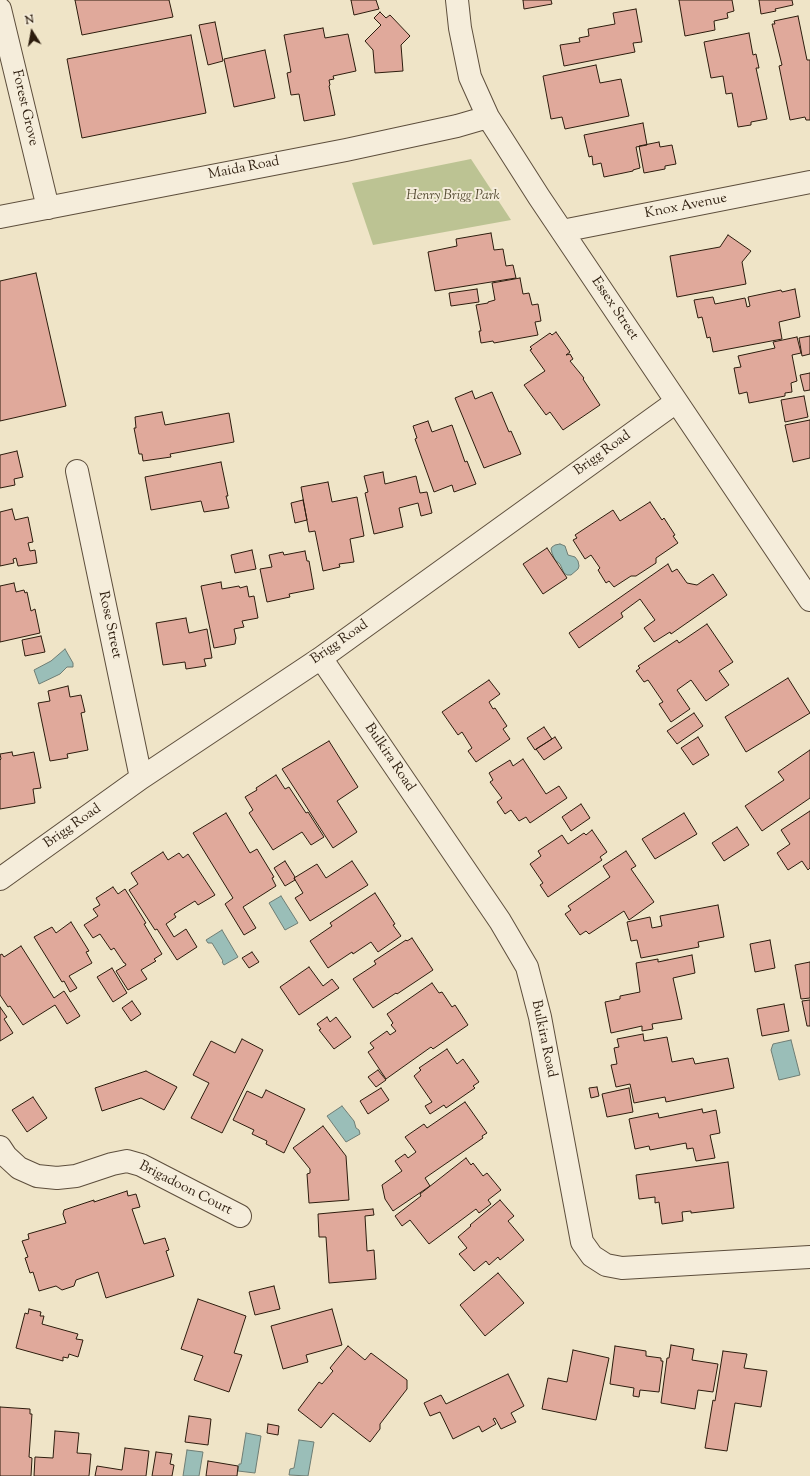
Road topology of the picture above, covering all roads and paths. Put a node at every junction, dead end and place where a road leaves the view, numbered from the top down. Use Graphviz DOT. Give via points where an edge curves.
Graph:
graph roads {
  1 [pos="457,0"];
  2 [pos="0,9"];
  3 [pos="488,117"];
  4 [pos="810,182"];
  5 [pos="48,208"];
  6 [pos="0,217"];
  7 [pos="562,231"];
  8 [pos="676,402"];
  9 [pos="77,471"];
  10 [pos="810,600"];
  11 [pos="321,658"];
  12 [pos="141,778"];
  13 [pos="0,878"];
  14 [pos="0,1147"];
  15 [pos="240,1216"];
  16 [pos="810,1257"];
  1 -- 3 [label="street, Essex Street" via="470,77"];
  2 -- 5 [label="street, Forest Grove"];
  3 -- 5 [label="street, Maida Road" via="346,150"];
  3 -- 7 [label="street, Essex Street"];
  4 -- 7 [label="street, Knox Avenue"];
  5 -- 6 [label="street, Maida Road"];
  7 -- 8 [label="street, Essex Street"];
  8 -- 10 [label="street, Essex Street"];
  8 -- 11 [label="street, Brigg Road"];
  9 -- 12 [label="street, Rose Street"];
  11 -- 12 [label="street, Brigg Road"];
  11 -- 16 [label="street, Bulkira Road" via="500,921 527,967 540,1017 582,1242 592,1256 606,1265 622,1268"];
  12 -- 13 [label="street, Brigg Road"];
  14 -- 15 [label="street, Brigadoon Court" via="19,1168 37,1176 76,1176 127,1161 141,1165"];
}
